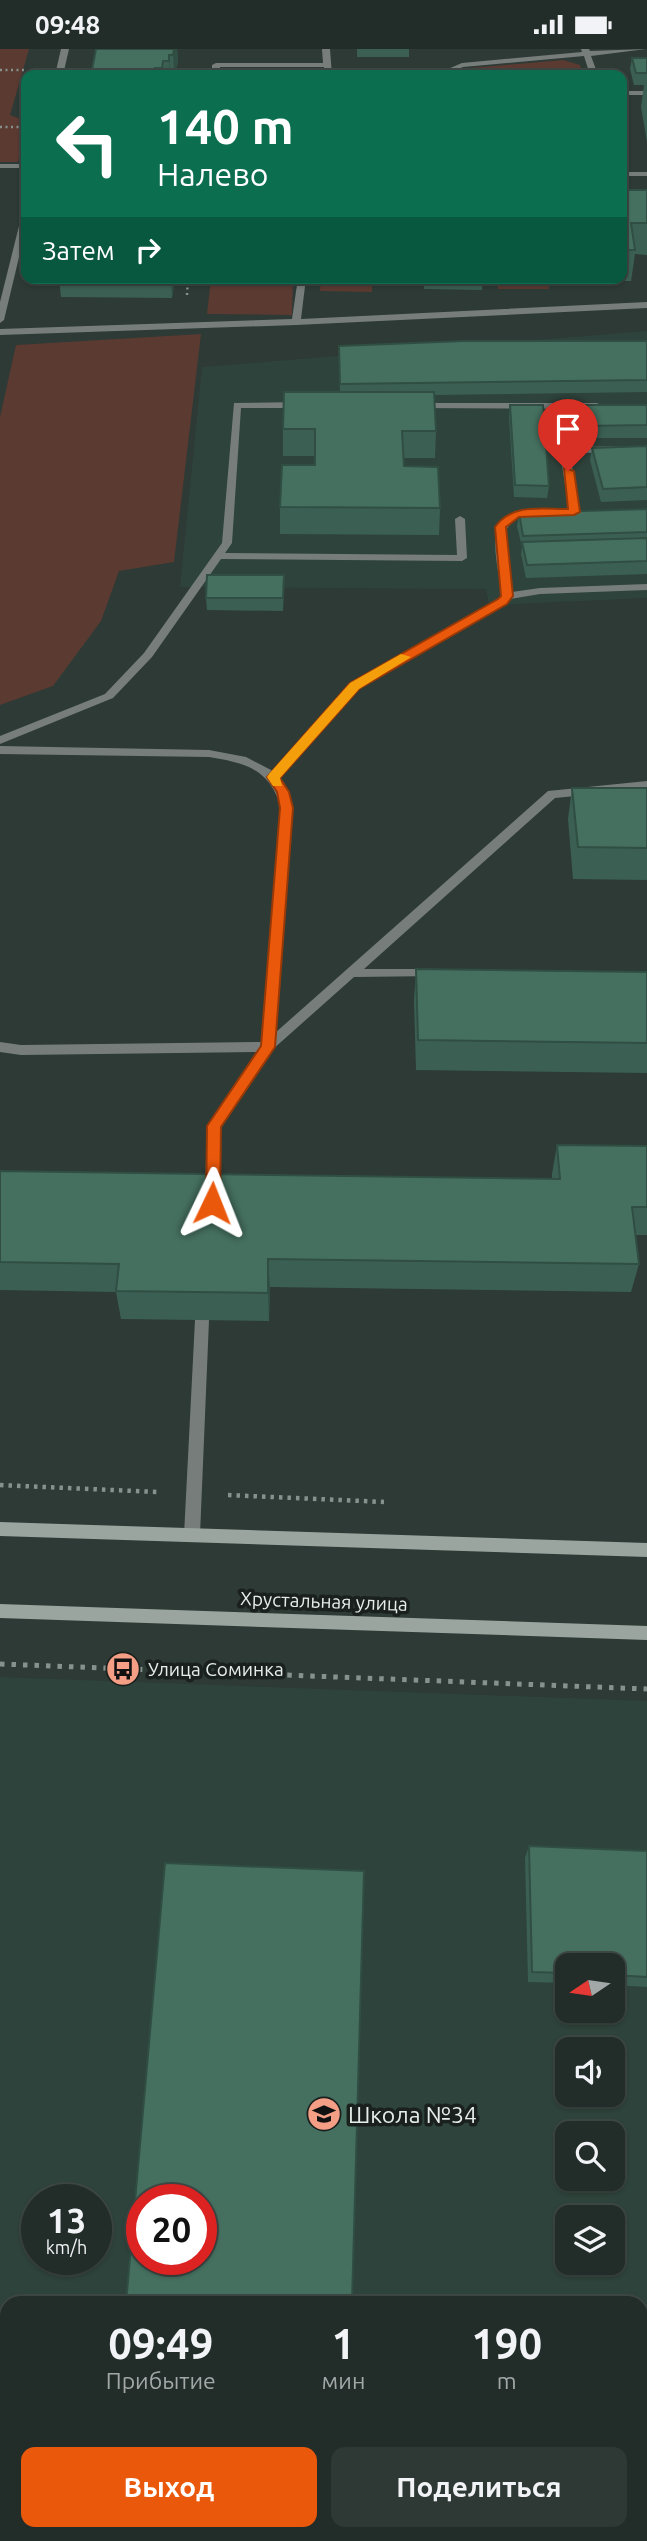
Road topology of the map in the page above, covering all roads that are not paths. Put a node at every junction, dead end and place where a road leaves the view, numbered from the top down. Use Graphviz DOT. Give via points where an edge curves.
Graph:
graph roads {
  1 [pos="65,49"];
  2 [pos="326,49"];
  3 [pos="642,49"];
  4 [pos="586,51"];
  5 [pos="327,65"];
  6 [pos="60,70"];
  7 [pos="216,70"];
  8 [pos="328,70"];
  9 [pos="450,70"];
  10 [pos="592,70"];
  11 [pos="627,93"];
  12 [pos="647,93"];
  13 [pos="0,166"];
  14 [pos="21,166"];
  15 [pos="627,172"];
  16 [pos="647,174"];
  17 [pos="21,230"];
  18 [pos="301,284"];
  19 [pos="3,294"];
  20 [pos="647,305"];
  21 [pos="0,320"];
  22 [pos="296,322"];
  23 [pos="0,333"];
  24 [pos="319,405"];
  25 [pos="401,405"];
  26 [pos="606,406"];
  27 [pos="561,427"];
  28 [pos="647,449"];
  29 [pos="565,450"];
  30 [pos="574,512"];
  31 [pos="586,512"];
  32 [pos="460,519"];
  33 [pos="218,556"];
  34 [pos="647,587"];
  35 [pos="507,596"];
  36 [pos="0,740"];
  37 [pos="0,750"];
  38 [pos="274,777"];
  39 [pos="647,785"];
  40 [pos="352,974"];
  41 [pos="446,974"];
  42 [pos="0,1047"];
  43 [pos="268,1047"];
  44 [pos="212,1203"];
  45 [pos="202,1320"];
  46 [pos="0,1529"];
  47 [pos="192,1535"];
  48 [pos="647,1550"];
  49 [pos="0,1611"];
  50 [pos="647,1633"];
  1 -- 6 [label="street"];
  2 -- 5 [label="street"];
  3 -- 4 [label="street"];
  4 -- 9 [label="street"];
  4 -- 10 [label="street"];
  5 -- 7 [label="street" via="216,65"];
  5 -- 8 [label="street"];
  11 -- 12 [label="street"];
  13 -- 14 [label="street"];
  15 -- 16 [label="street"];
  17 -- 19 [label="street"];
  18 -- 22 [label="street"];
  19 -- 21 [label="street"];
  20 -- 22 [label="street"];
  22 -- 23 [label="street"];
  24 -- 33 [label="street" via="237,405 227,543"];
  25 -- 26 [label="street"];
  27 -- 29 [label="street"];
  28 -- 29 [label="street"];
  29 -- 30 [label="street"];
  30 -- 31 [label="street"];
  30 -- 35 [label="street" via="517,513 503,522 500,534"];
  32 -- 33 [label="street" via="462,558"];
  33 -- 36 [label="street" via="148,656 110,696"];
  34 -- 35 [label="street"];
  35 -- 38 [label="street" via="354,686"];
  37 -- 38 [label="street" via="184,752 239,759"];
  38 -- 43 [label="street" via="286,808"];
  39 -- 40 [label="street" via="552,794"];
  40 -- 41 [label="street"];
  40 -- 43 [label="street"];
  42 -- 43 [label="street"];
  43 -- 44 [label="street" via="214,1126"];
  45 -- 47 [label="street"];
  46 -- 47 [label="main road"];
  47 -- 48 [label="main road"];
  49 -- 50 [label="main road, Хрустальная улица"];
}
